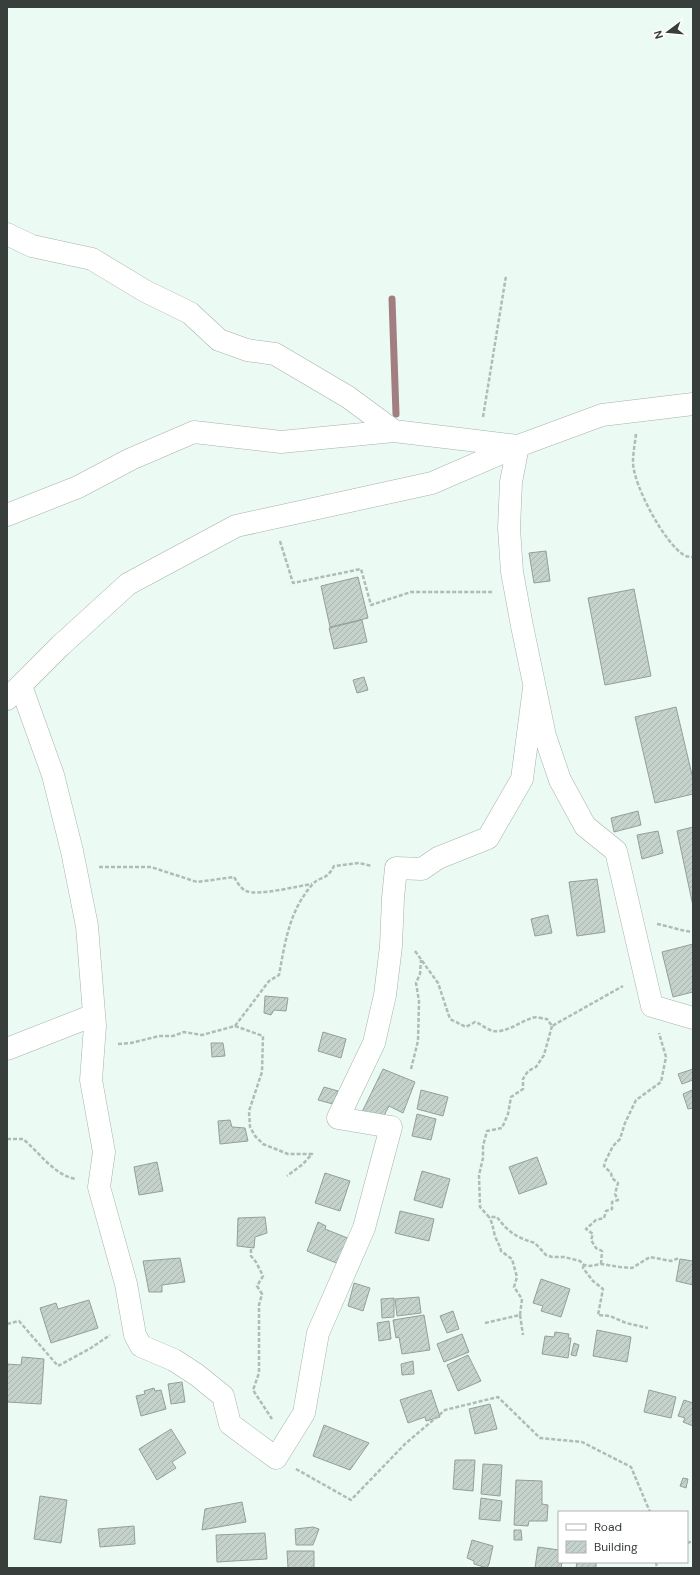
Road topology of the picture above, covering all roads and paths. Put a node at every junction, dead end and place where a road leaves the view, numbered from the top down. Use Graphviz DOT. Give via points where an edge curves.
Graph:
graph roads {
  1 [pos="7,234"];
  2 [pos="506,276"];
  3 [pos="693,404"];
  4 [pos="637,411"];
  5 [pos="394,431"];
  6 [pos="479,441"];
  7 [pos="518,446"];
  8 [pos="7,515"];
  9 [pos="273,517"];
  10 [pos="693,557"];
  11 [pos="516,592"];
  12 [pos="534,688"];
  13 [pos="14,692"];
  14 [pos="75,866"];
  15 [pos="396,868"];
  16 [pos="312,884"];
  17 [pos="631,917"];
  18 [pos="693,932"];
  19 [pos="412,948"];
  20 [pos="421,960"];
  21 [pos="642,965"];
  22 [pos="652,1006"];
  23 [pos="94,1015"];
  24 [pos="693,1018"];
  25 [pos="235,1026"];
  26 [pos="552,1026"];
  27 [pos="94,1046"];
  28 [pos="7,1049"];
  29 [pos="411,1069"];
  30 [pos="7,1138"];
  31 [pos="287,1176"];
  32 [pos="84,1180"];
  33 [pos="488,1217"];
  34 [pos="251,1249"];
  35 [pos="679,1258"];
  36 [pos="600,1264"];
  37 [pos="584,1265"];
  38 [pos="520,1315"];
  39 [pos="132,1320"];
  40 [pos="485,1323"];
  41 [pos="7,1324"];
  42 [pos="648,1328"];
  43 [pos="523,1335"];
  44 [pos="279,1452"];
  45 [pos="650,1511"];
  1 -- 5 [label="street" via="32,246 92,259 145,291 190,313 219,340 247,350 275,354 348,397"];
  2 -- 6 [label="path"];
  3 -- 4 [label="street"];
  4 -- 7 [label="street" via="602,415"];
  4 -- 10 [label="path" via="633,463 637,481 648,507 671,544 685,556"];
  5 -- 6 [label="street"];
  5 -- 8 [label="street" via="281,442 194,432 132,458 78,487"];
  6 -- 7 [label="street"];
  7 -- 9 [label="street" via="432,483"];
  7 -- 11 [label="street" via="511,482 509,528"];
  9 -- 11 [label="path" via="293,583 361,569 371,605 411,592"];
  9 -- 13 [label="street" via="236,526 128,584"];
  11 -- 12 [label="street"];
  12 -- 15 [label="street" via="522,779 488,838 438,858 422,869"];
  12 -- 17 [label="street" via="545,736 560,780 585,826 616,851"];
  13 -- 14 [label="street" via="53,775"];
  14 -- 16 [label="path" via="151,867 197,882 234,877 246,891 262,892"];
  14 -- 23 [label="street" via="87,926"];
  15 -- 16 [label="path" via="376,868 359,863 334,866 329,875"];
  15 -- 44 [label="street" via="385,995 374,1043 338,1118 391,1127 364,1228 318,1333 304,1412"];
  16 -- 25 [label="path" via="295,908 287,931 279,975 269,981"];
  17 -- 18 [label="path"];
  17 -- 21 [label="street"];
  19 -- 20 [label="path"];
  20 -- 26 [label="path" via="438,983 450,1019 466,1027 475,1022 488,1030 500,1031 522,1024 533,1017 548,1019"];
  20 -- 29 [label="path" via="416,984 419,1000 418,1041"];
  21 -- 22 [label="street"];
  21 -- 26 [label="path" via="628,982"];
  22 -- 24 [label="street"];
  22 -- 36 [label="path" via="666,1057 662,1082 636,1100 620,1139 612,1146 605,1162 604,1166 618,1183 615,1194 618,1200 612,1202 612,1209 606,1211 604,1218 596,1220 586,1229 593,1234 591,1240 596,1248 602,1251"];
  23 -- 27 [label="street"];
  23 -- 28 [label="street"];
  25 -- 27 [label="path" via="202,1035 184,1032 131,1043"];
  25 -- 31 [label="path" via="263,1036 262,1072 249,1111 250,1127 255,1136 263,1144 288,1154 312,1154"];
  26 -- 33 [label="path" via="544,1055 523,1079 523,1089 511,1097 502,1128 487,1131 478,1175 480,1207"];
  27 -- 39 [label="street" via="91,1080 104,1152 99,1187 126,1284"];
  30 -- 32 [label="path" via="23,1139 68,1178"];
  33 -- 37 [label="path" via="497,1218 507,1230 523,1240 535,1242 546,1254 580,1261"];
  33 -- 38 [label="path" via="493,1224 501,1251 512,1259 517,1277 514,1287 522,1299"];
  34 -- 44 [label="path" via="251,1256 263,1276 257,1286 262,1294 258,1341 260,1362 259,1376 253,1390 276,1422"];
  35 -- 36 [label="path" via="671,1261 650,1257 632,1268"];
  36 -- 37 [label="path"];
  37 -- 42 [label="path" via="582,1268 603,1289 598,1315 610,1316"];
  38 -- 40 [label="path"];
  38 -- 43 [label="path"];
  39 -- 41 [label="path" via="91,1348 58,1366 19,1320"];
  39 -- 44 [label="street" via="135,1335 141,1346 174,1360 197,1375 222,1396 230,1424"];
  44 -- 45 [label="path" via="351,1500 405,1444 444,1410 498,1397 540,1438 582,1442 631,1467"];
}
